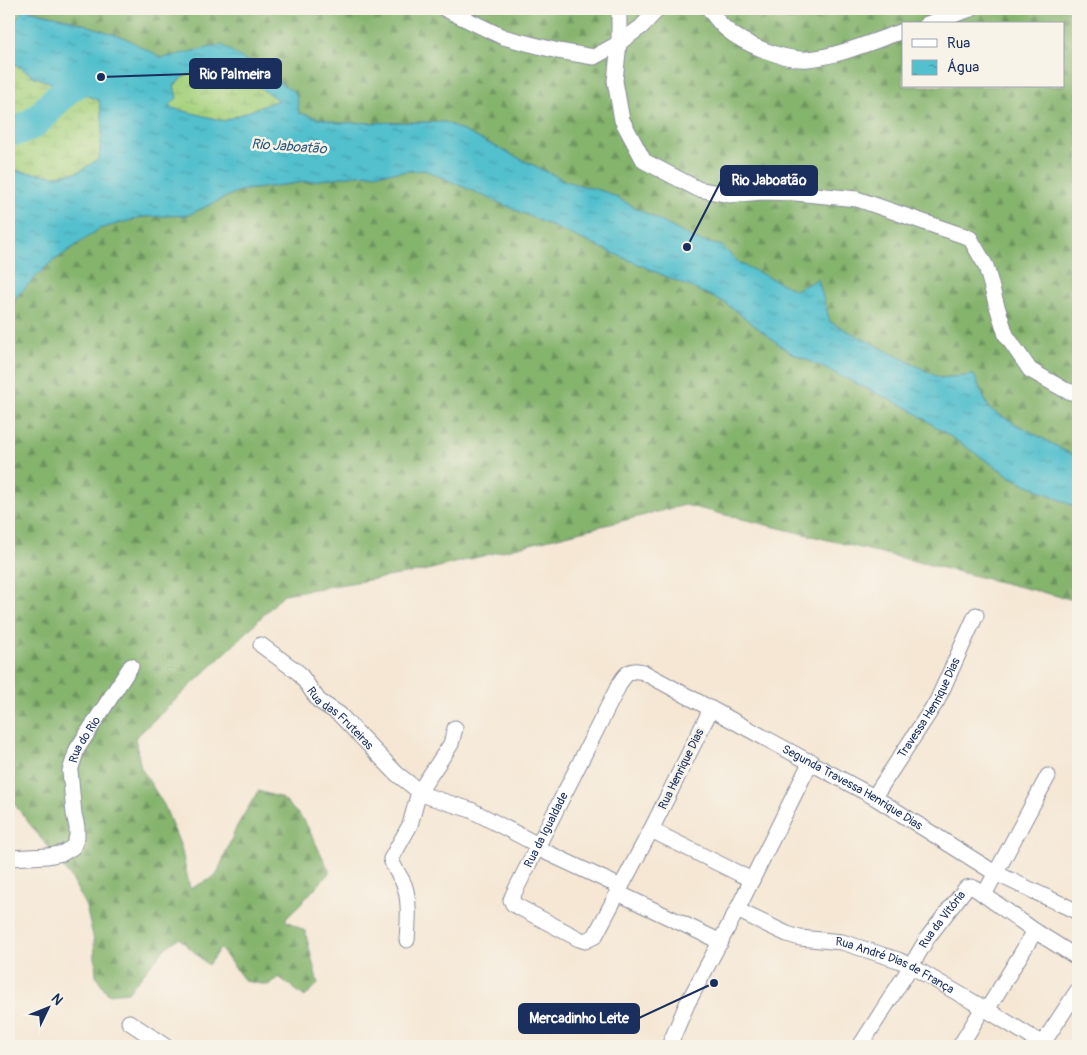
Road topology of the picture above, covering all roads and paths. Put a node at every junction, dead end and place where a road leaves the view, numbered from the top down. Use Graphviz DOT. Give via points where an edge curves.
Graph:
graph roads {
  1 [pos="445,9"];
  2 [pos="619,9"];
  3 [pos="658,9"];
  4 [pos="709,9"];
  5 [pos="971,9"];
  6 [pos="933,22"];
  7 [pos="902,31"];
  8 [pos="619,43"];
  9 [pos="1078,394"];
  10 [pos="976,615"];
  11 [pos="261,645"];
  12 [pos="130,666"];
  13 [pos="626,674"];
  14 [pos="711,709"];
  15 [pos="455,728"];
  16 [pos="811,762"];
  17 [pos="1048,776"];
  18 [pos="419,792"];
  19 [pos="874,797"];
  20 [pos="651,830"];
  21 [pos="537,846"];
  22 [pos="9,858"];
  23 [pos="995,874"];
  24 [pos="752,880"];
  25 [pos="620,890"];
  26 [pos="984,895"];
  27 [pos="737,910"];
  28 [pos="1078,912"];
  29 [pos="1035,931"];
  30 [pos="595,936"];
  31 [pos="407,940"];
  32 [pos="721,942"];
  33 [pos="1078,958"];
  34 [pos="911,966"];
  35 [pos="1078,990"];
  36 [pos="985,1009"];
  37 [pos="129,1022"];
  38 [pos="165,1046"];
  39 [pos="669,1046"];
  40 [pos="860,1046"];
  41 [pos="960,1046"];
  42 [pos="1043,1046"];
  1 -- 8 [label="street" via="503,37 558,51 594,57"];
  2 -- 8 [label="street"];
  3 -- 8 [label="street"];
  4 -- 7 [label="street" via="726,30 747,44 782,56 806,59"];
  5 -- 6 [label="street"];
  8 -- 9 [label="street" via="615,81 622,120 644,161 698,188 729,195 795,193 857,199 970,238 986,266 1006,335 1030,370"];
  10 -- 19 [label="street, Travessa Henrique Dias" via="937,701"];
  11 -- 18 [label="street, Rua das Fruteiras" via="299,673 319,702 339,714"];
  12 -- 22 [label="street, Rua do Rio" via="77,749 70,771 78,837 74,847 48,856"];
  13 -- 14 [label="street, Segunda Travessa Henrique Dias" via="634,670 643,672"];
  13 -- 21 [label="street, Rua da Igualdade"];
  14 -- 16 [label="street, Segunda Travessa Henrique Dias"];
  14 -- 20 [label="street, Rua Henrique Dias"];
  15 -- 18 [label="street" via="451,744"];
  16 -- 19 [label="street, Segunda Travessa Henrique Dias"];
  16 -- 24 [label="street"];
  17 -- 23 [label="street, Rua da Vitória"];
  18 -- 21 [label="street, Rua das Fruteiras" via="471,810"];
  18 -- 31 [label="street" via="410,825 391,859 405,886"];
  19 -- 23 [label="street, Segunda Travessa Henrique Dias"];
  20 -- 24 [label="street"];
  20 -- 25 [label="street, Rua Henrique Dias"];
  21 -- 25 [label="street, Rua das Fruteiras"];
  21 -- 30 [label="street, Rua da Igualdade" via="513,895 513,904 578,939 585,941"];
  23 -- 26 [label="street, Rua da Vitória"];
  23 -- 28 [label="street, Segunda Travessa Henrique Dias"];
  24 -- 27 [label="street"];
  25 -- 30 [label="street, Rua Henrique Dias"];
  25 -- 32 [label="street, Rua das Fruteiras"];
  26 -- 29 [label="street, Rua da Vitória"];
  26 -- 34 [label="street, Rua da Vitória" via="971,886 962,890"];
  27 -- 32 [label="street"];
  27 -- 34 [label="street, Rua André Dias de França" via="787,934 842,942"];
  29 -- 33 [label="street, Rua da Vitória"];
  29 -- 36 [label="street"];
  32 -- 39 [label="street" via="687,1004"];
  34 -- 36 [label="street, Rua André Dias de França"];
  34 -- 40 [label="street, Rua da Vitória"];
  35 -- 42 [label="street, Rua André Dias de França"];
  36 -- 41 [label="street"];
  36 -- 42 [label="street, Rua André Dias de França"];
  37 -- 38 [label="street"];
}
